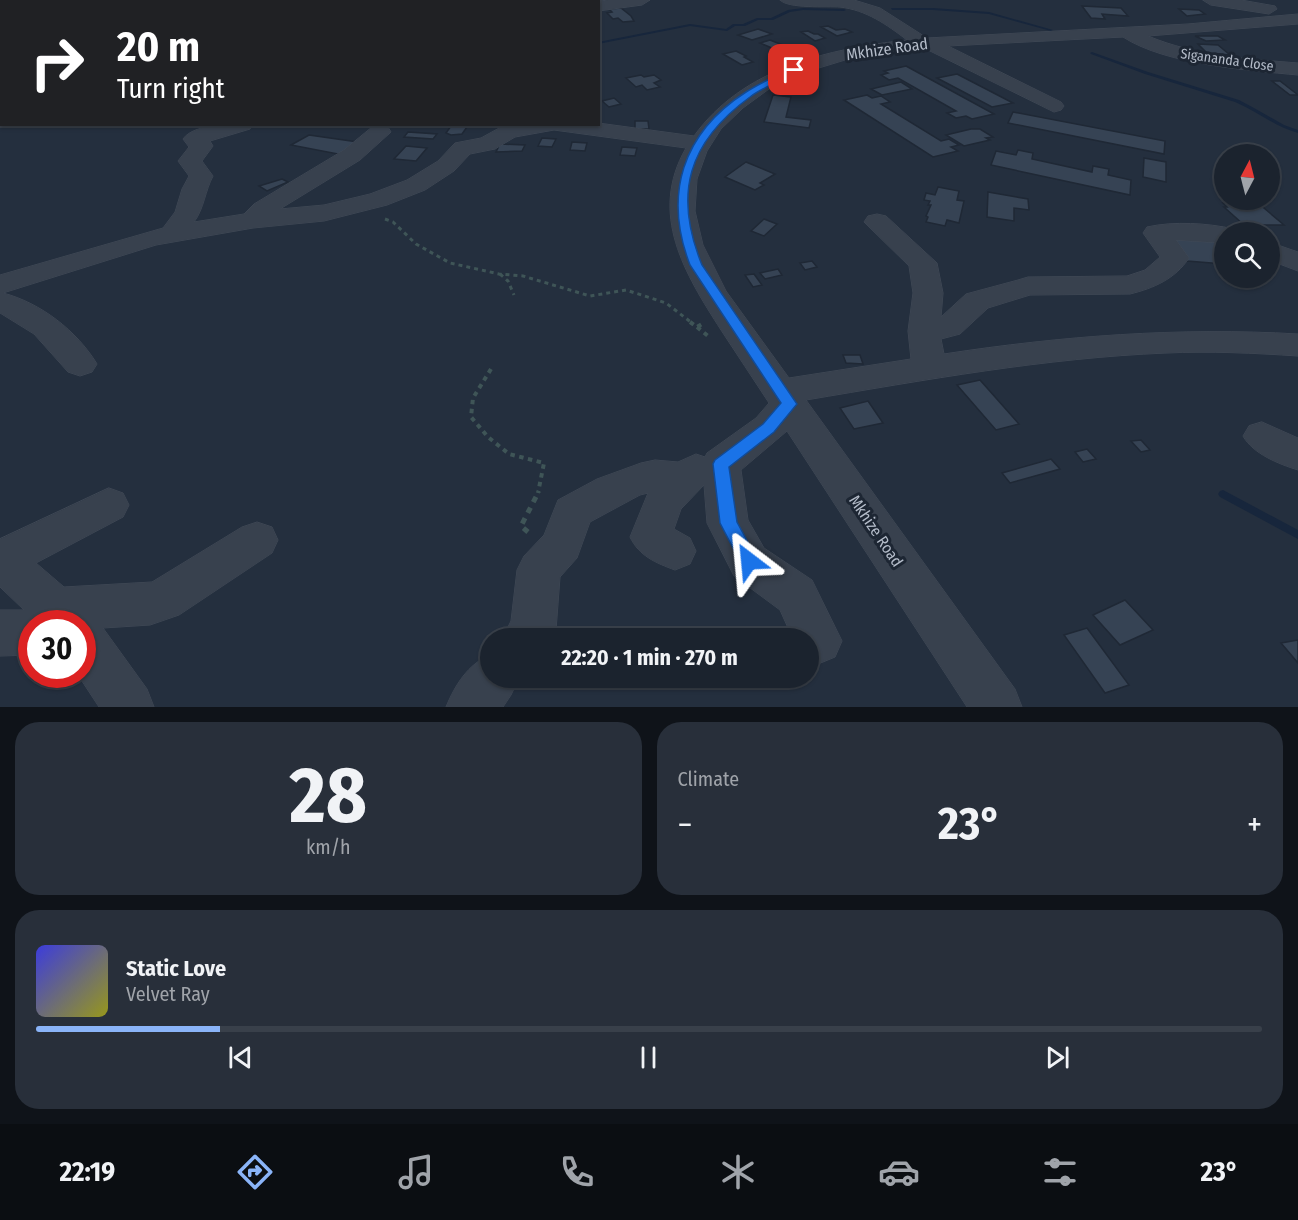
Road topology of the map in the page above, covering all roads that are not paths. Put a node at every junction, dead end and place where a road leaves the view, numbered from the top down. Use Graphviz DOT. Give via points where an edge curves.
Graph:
graph roads {
  1 [pos="642,0"];
  2 [pos="788,0"];
  3 [pos="1212,0"];
  4 [pos="841,1"];
  5 [pos="600,6"];
  6 [pos="1298,8"];
  7 [pos="1298,19"];
  8 [pos="1281,21"];
  9 [pos="1298,26"];
  10 [pos="1123,31"];
  11 [pos="925,43"];
  12 [pos="1298,69"];
  13 [pos="1054,106"];
  14 [pos="248,126"];
  15 [pos="543,126"];
  16 [pos="569,126"];
  17 [pos="380,132"];
  18 [pos="650,137"];
  19 [pos="698,143"];
  20 [pos="673,168"];
  21 [pos="253,220"];
  22 [pos="877,222"];
  23 [pos="173,233"];
  24 [pos="1214,234"];
  25 [pos="1280,255"];
  26 [pos="1298,262"];
  27 [pos="0,285"];
  28 [pos="0,302"];
  29 [pos="924,331"];
  30 [pos="1298,345"];
  31 [pos="80,364"];
  32 [pos="929,368"];
  33 [pos="785,398"];
  34 [pos="1262,436"];
  35 [pos="1298,455"];
  36 [pos="721,464"];
  37 [pos="683,479"];
  38 [pos="109,505"];
  39 [pos="257,540"];
  40 [pos="675,551"];
  41 [pos="0,560"];
  42 [pos="45,610"];
  43 [pos="96,617"];
  44 [pos="531,628"];
  45 [pos="812,628"];
  46 [pos="18,631"];
  47 [pos="0,633"];
  48 [pos="96,668"];
  49 [pos="486,688"];
  50 [pos="129,707"];
  51 [pos="471,707"];
  52 [pos="997,707"];
  1 -- 5 [label="street"];
  2 -- 4 [label="street"];
  3 -- 6 [label="street" via="1257,8"];
  4 -- 11 [label="street" via="869,9"];
  7 -- 8 [label="street, Mkhize Road"];
  8 -- 9 [label="street"];
  8 -- 10 [label="street, Mkhize Road"];
  10 -- 11 [label="street, Mkhize Road"];
  10 -- 12 [label="street, Sigananda Close" via="1189,56"];
  11 -- 13 [label="street"];
  11 -- 19 [label="street, Mkhize Road" via="851,54 794,70 731,106"];
  14 -- 23 [label="street" via="194,139 202,146 190,161 201,176 188,213"];
  15 -- 21 [label="street" via="509,132 488,144 463,148 446,166 417,185 378,200 329,212"];
  16 -- 18 [label="street"];
  17 -- 21 [label="street"];
  18 -- 19 [label="street"];
  18 -- 20 [label="street"];
  19 -- 20 [label="street, Mkhize Road"];
  20 -- 33 [label="street, Mkhize Road" via="696,265"];
  21 -- 23 [label="street"];
  22 -- 29 [label="street" via="923,263 928,293"];
  23 -- 27 [label="street"];
  24 -- 29 [label="street" via="1157,233 1175,258 1155,276 1130,285 1028,286 978,301 949,327"];
  25 -- 26 [label="street"];
  28 -- 31 [label="street" via="29,315 54,333"];
  29 -- 32 [label="street"];
  30 -- 32 [label="street" via="1212,339 1107,344 1032,351"];
  32 -- 33 [label="street"];
  33 -- 36 [label="street" via="769,428"];
  33 -- 52 [label="street, Mkhize Road"];
  34 -- 35 [label="street"];
  36 -- 37 [label="street" via="704,465"];
  36 -- 45 [label="street" via="728,523 744,552 749,561 796,595"];
  37 -- 40 [label="street" via="662,500 651,537"];
  37 -- 44 [label="street" via="672,475 642,478 572,512 562,545 539,570"];
  38 -- 41 [label="street"];
  39 -- 43 [label="street" via="163,600"];
  41 -- 42 [label="street"];
  46 -- 47 [label="street"];
  48 -- 50 [label="street"];
  49 -- 51 [label="street"];
}
